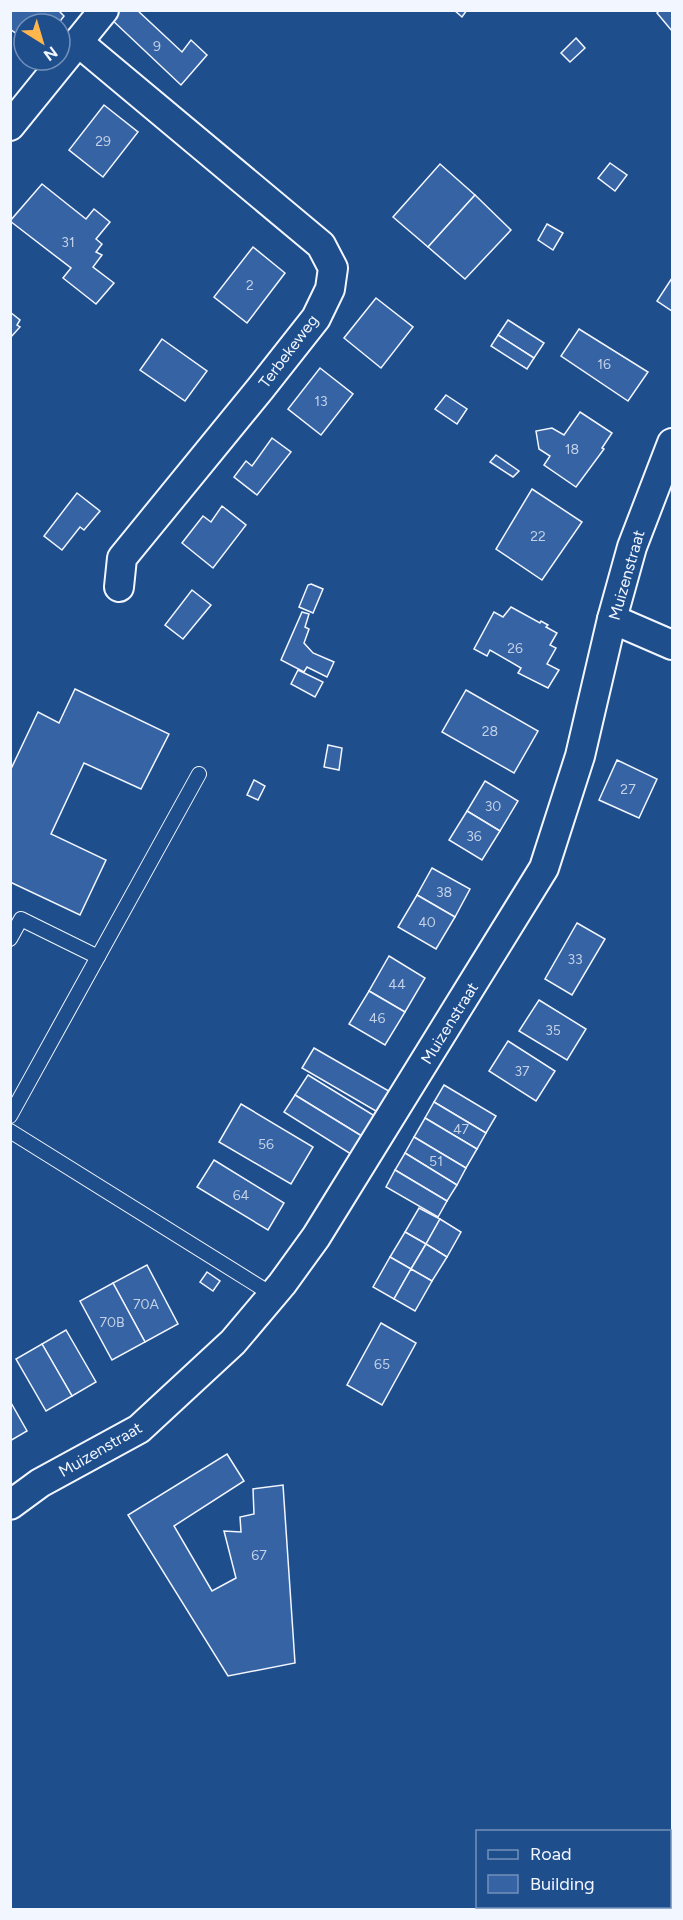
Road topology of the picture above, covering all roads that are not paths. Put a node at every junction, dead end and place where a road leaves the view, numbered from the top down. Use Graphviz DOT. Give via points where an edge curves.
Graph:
graph roads {
  1 [pos="104,10"];
  2 [pos="78,42"];
  3 [pos="10,126"];
  4 [pos="672,443"];
  5 [pos="118,587"];
  6 [pos="612,619"];
  7 [pos="672,645"];
  8 [pos="199,774"];
  9 [pos="10,939"];
  10 [pos="98,957"];
  11 [pos="10,1116"];
  12 [pos="10,1131"];
  13 [pos="273,1295"];
  14 [pos="40,1483"];
  15 [pos="10,1493"];
  16 [pos="10,1505"];
  1 -- 2 [label="street"];
  2 -- 3 [label="street"];
  2 -- 5 [label="street, Terbekeweg" via="321,245 333,268 330,288 316,318 122,558"];
  4 -- 6 [label="street, Muizenstraat" via="632,547"];
  6 -- 7 [label="street"];
  6 -- 13 [label="street, Muizenstraat" via="580,756 544,868 316,1237"];
  8 -- 10 [label="lane"];
  9 -- 10 [label="lane" via="21,919"];
  10 -- 11 [label="lane"];
  12 -- 13 [label="lane"];
  13 -- 14 [label="street, Muizenstraat" via="233,1342 139,1429"];
  14 -- 15 [label="street, Muizenstraat"];
  14 -- 16 [label="street, Muizenstraat"];
}
